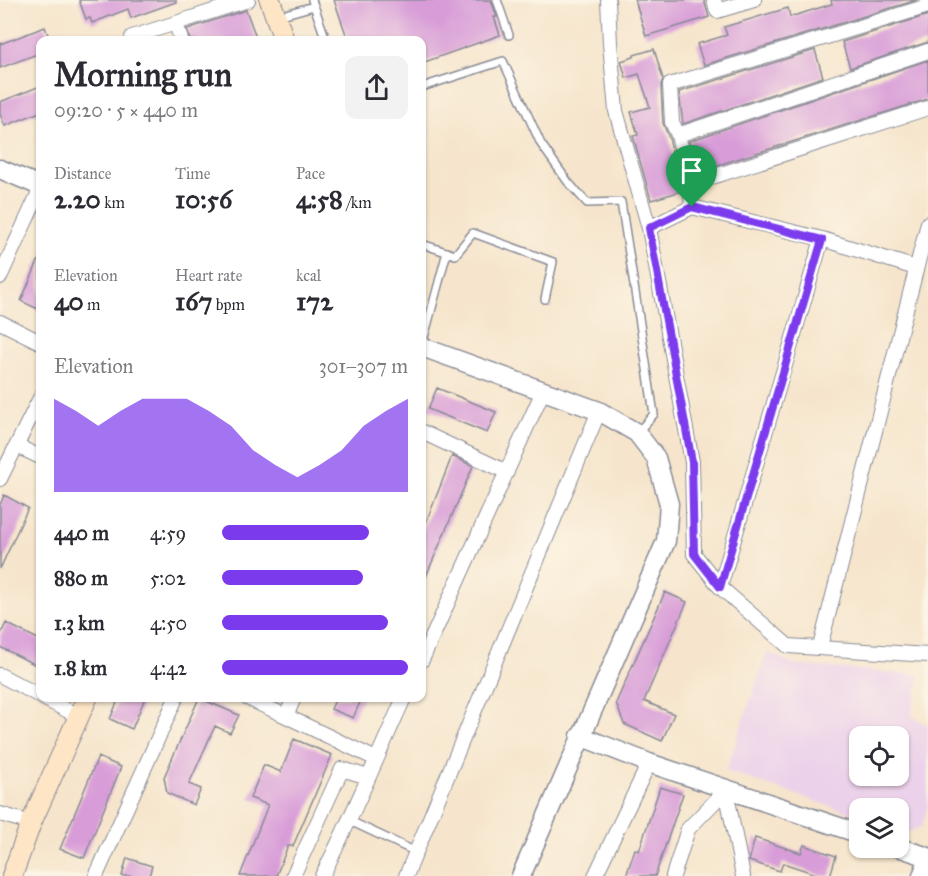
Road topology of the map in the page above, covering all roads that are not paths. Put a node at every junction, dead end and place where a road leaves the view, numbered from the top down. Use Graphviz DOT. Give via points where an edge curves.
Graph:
graph roads {
  1 [pos="248,0"];
  2 [pos="497,0"];
  3 [pos="608,0"];
  4 [pos="714,0"];
  5 [pos="754,0"];
  6 [pos="313,3"];
  7 [pos="928,6"];
  8 [pos="273,8"];
  9 [pos="176,23"];
  10 [pos="509,35"];
  11 [pos="135,36"];
  12 [pos="180,36"];
  13 [pos="283,36"];
  14 [pos="325,36"];
  15 [pos="928,51"];
  16 [pos="426,86"];
  17 [pos="928,108"];
  18 [pos="678,135"];
  19 [pos="0,169"];
  20 [pos="690,184"];
  21 [pos="36,186"];
  22 [pos="36,196"];
  23 [pos="692,207"];
  24 [pos="928,223"];
  25 [pos="649,228"];
  26 [pos="822,240"];
  27 [pos="426,245"];
  28 [pos="447,252"];
  29 [pos="2,268"];
  30 [pos="916,268"];
  31 [pos="545,298"];
  32 [pos="0,322"];
  33 [pos="426,332"];
  34 [pos="36,340"];
  35 [pos="426,348"];
  36 [pos="543,392"];
  37 [pos="36,406"];
  38 [pos="600,411"];
  39 [pos="637,433"];
  40 [pos="426,434"];
  41 [pos="17,446"];
  42 [pos="36,455"];
  43 [pos="507,472"];
  44 [pos="0,479"];
  45 [pos="720,587"];
  46 [pos="820,647"];
  47 [pos="426,651"];
  48 [pos="928,655"];
  49 [pos="0,675"];
  50 [pos="36,694"];
  51 [pos="51,702"];
  52 [pos="85,702"];
  53 [pos="174,702"];
  54 [pos="255,702"];
  55 [pos="292,702"];
  56 [pos="402,702"];
  57 [pos="78,716"];
  58 [pos="286,716"];
  59 [pos="580,736"];
  60 [pos="376,759"];
  61 [pos="649,763"];
  62 [pos="368,777"];
  63 [pos="726,790"];
  64 [pos="0,814"];
  65 [pos="350,821"];
  66 [pos="31,823"];
  67 [pos="849,830"];
  68 [pos="909,851"];
  69 [pos="417,852"];
  70 [pos="928,859"];
  71 [pos="12,876"];
  72 [pos="96,876"];
  73 [pos="293,876"];
  74 [pos="322,876"];
  75 [pos="406,876"];
  76 [pos="521,876"];
  77 [pos="595,876"];
  78 [pos="673,876"];
  79 [pos="743,876"];
  80 [pos="922,876"];
  1 -- 9 [label="street"];
  2 -- 10 [label="lane"];
  3 -- 25 [label="street" via="616,111"];
  4 -- 5 [label="street" via="717,11"];
  6 -- 8 [label="lane"];
  6 -- 14 [label="lane"];
  7 -- 18 [label="street" via="670,85 672,122"];
  8 -- 13 [label="main road"];
  9 -- 11 [label="street"];
  9 -- 12 [label="street"];
  15 -- 18 [label="street"];
  16 -- 39 [label="lane" via="503,61 541,144 567,182 587,203 621,202 654,414"];
  17 -- 20 [label="street"];
  18 -- 20 [label="street"];
  19 -- 21 [label="street"];
  20 -- 23 [label="street"];
  22 -- 29 [label="street"];
  23 -- 25 [label="street"];
  23 -- 26 [label="street"];
  24 -- 30 [label="street"];
  25 -- 45 [label="street" via="692,462 694,554"];
  26 -- 30 [label="street"];
  26 -- 45 [label="street"];
  27 -- 28 [label="lane"];
  28 -- 31 [label="lane" via="455,255 473,233 552,262"];
  28 -- 33 [label="lane"];
  30 -- 46 [label="street"];
  32 -- 34 [label="street"];
  35 -- 36 [label="street"];
  36 -- 38 [label="street"];
  36 -- 43 [label="street"];
  37 -- 41 [label="street"];
  38 -- 39 [label="street"];
  38 -- 69 [label="street"];
  39 -- 59 [label="street" via="656,458 669,504 666,541"];
  40 -- 43 [label="street"];
  41 -- 42 [label="street"];
  41 -- 44 [label="street"];
  43 -- 47 [label="street"];
  45 -- 46 [label="street" via="788,646"];
  46 -- 48 [label="street"];
  49 -- 50 [label="street"];
  51 -- 57 [label="street"];
  52 -- 57 [label="main road"];
  53 -- 72 [label="street"];
  54 -- 58 [label="street"];
  55 -- 58 [label="street"];
  56 -- 60 [label="street"];
  57 -- 66 [label="main road"];
  58 -- 60 [label="street"];
  59 -- 61 [label="street"];
  59 -- 76 [label="street"];
  60 -- 62 [label="street"];
  61 -- 63 [label="street"];
  61 -- 77 [label="street"];
  62 -- 65 [label="street"];
  62 -- 73 [label="street" via="342,769"];
  63 -- 67 [label="street"];
  63 -- 78 [label="street" via="688,830"];
  63 -- 79 [label="street"];
  64 -- 66 [label="street"];
  65 -- 69 [label="lane"];
  65 -- 74 [label="street"];
  66 -- 71 [label="main road"];
  68 -- 70 [label="street"];
  69 -- 75 [label="street"];
  70 -- 80 [label="street"];
}
